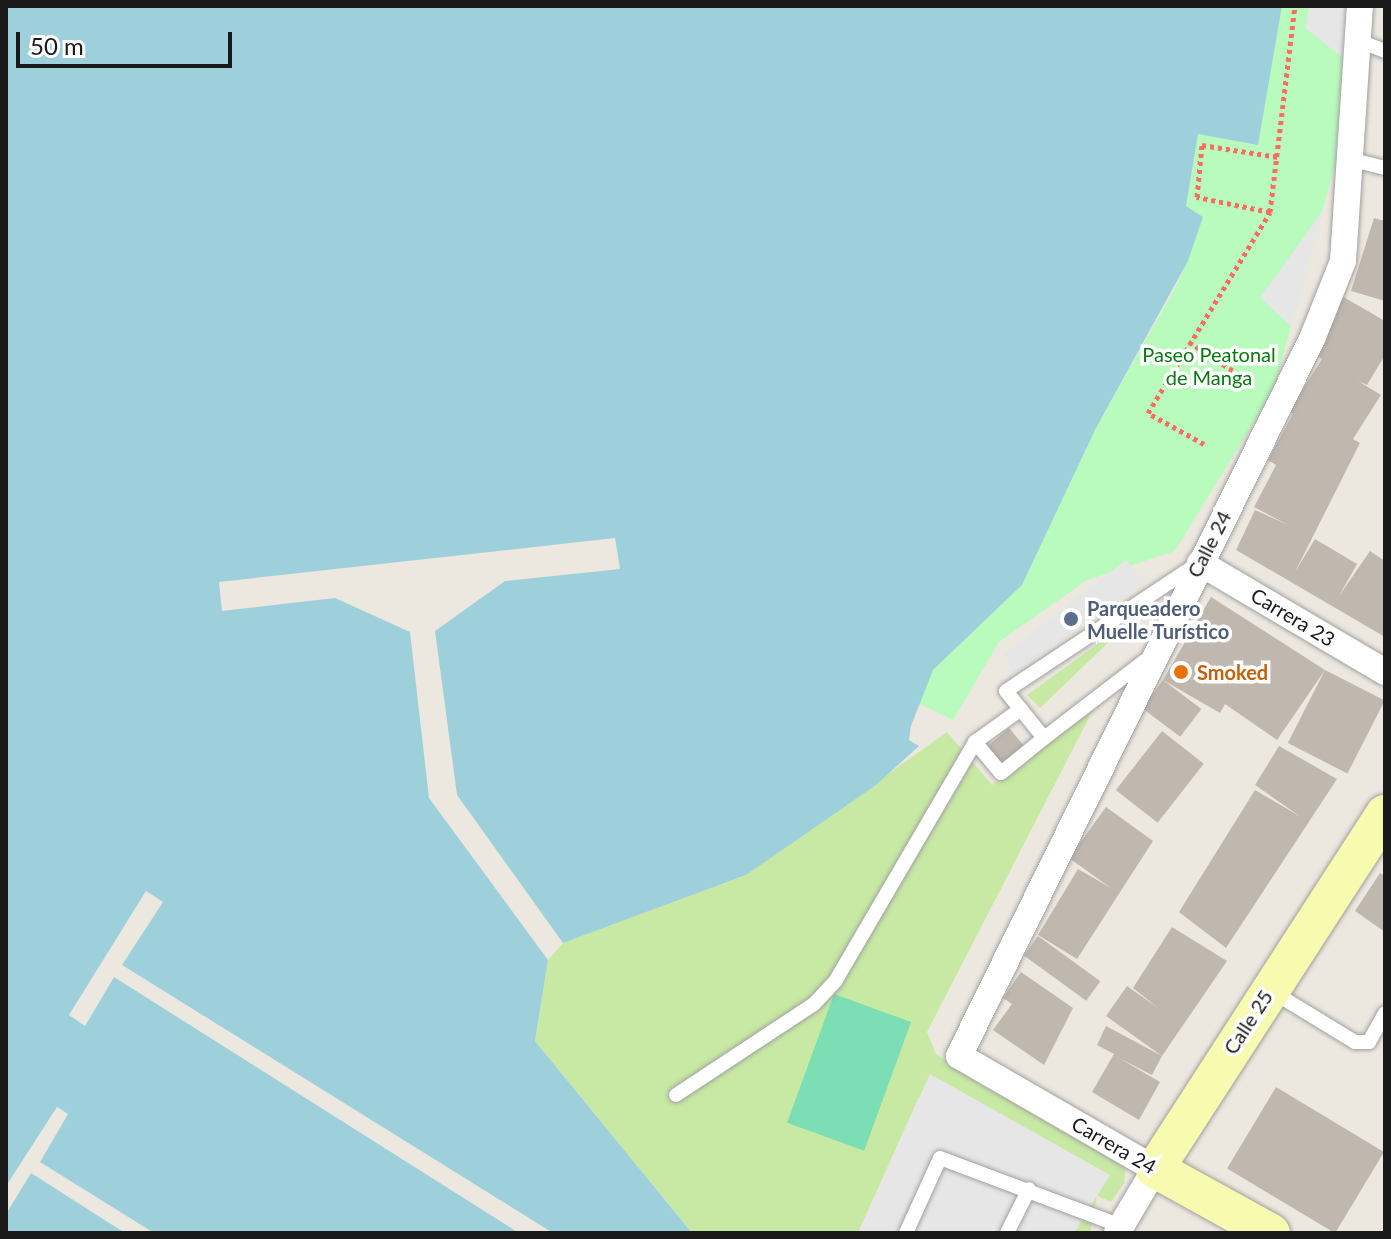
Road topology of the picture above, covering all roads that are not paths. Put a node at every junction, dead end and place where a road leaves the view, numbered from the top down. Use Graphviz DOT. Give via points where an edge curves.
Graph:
graph roads {
  1 [pos="1360,6"];
  2 [pos="1359,41"];
  3 [pos="1385,51"];
  4 [pos="1353,160"];
  5 [pos="1385,168"];
  6 [pos="1200,563"];
  7 [pos="1151,655"];
  8 [pos="1385,672"];
  9 [pos="1021,709"];
  10 [pos="1044,738"];
  11 [pos="975,742"];
  12 [pos="1378,837"];
  13 [pos="1269,989"];
  14 [pos="1385,1013"];
  15 [pos="959,1056"];
  16 [pos="676,1095"];
  17 [pos="1155,1169"];
  18 [pos="1029,1189"];
  19 [pos="1119,1229"];
  20 [pos="906,1233"];
  21 [pos="1007,1233"];
  22 [pos="1271,1233"];
  1 -- 2 [label="street, Calle 24"];
  2 -- 3 [label="lane"];
  2 -- 4 [label="street, Calle 24"];
  4 -- 5 [label="lane"];
  4 -- 6 [label="street, Calle 24" via="1343,261 1312,339"];
  6 -- 7 [label="street, Calle 24"];
  6 -- 8 [label="street, Carrera 23"];
  6 -- 9 [label="lane" via="1006,691"];
  7 -- 10 [label="lane"];
  7 -- 15 [label="street, Calle 24"];
  9 -- 10 [label="lane"];
  9 -- 11 [label="lane"];
  10 -- 11 [label="lane" via="1001,773"];
  11 -- 16 [label="lane" via="836,980 814,1004"];
  12 -- 13 [label="main road, Calle 25"];
  13 -- 14 [label="lane" via="1355,1042 1369,1042"];
  13 -- 17 [label="main road, Calle 25"];
  15 -- 17 [label="street, Carrera 24"];
  17 -- 19 [label="street, Calle 25"];
  17 -- 22 [label="main road, Carrera 24"];
  18 -- 19 [label="lane"];
  18 -- 20 [label="lane" via="940,1158"];
  18 -- 21 [label="lane"];
}
